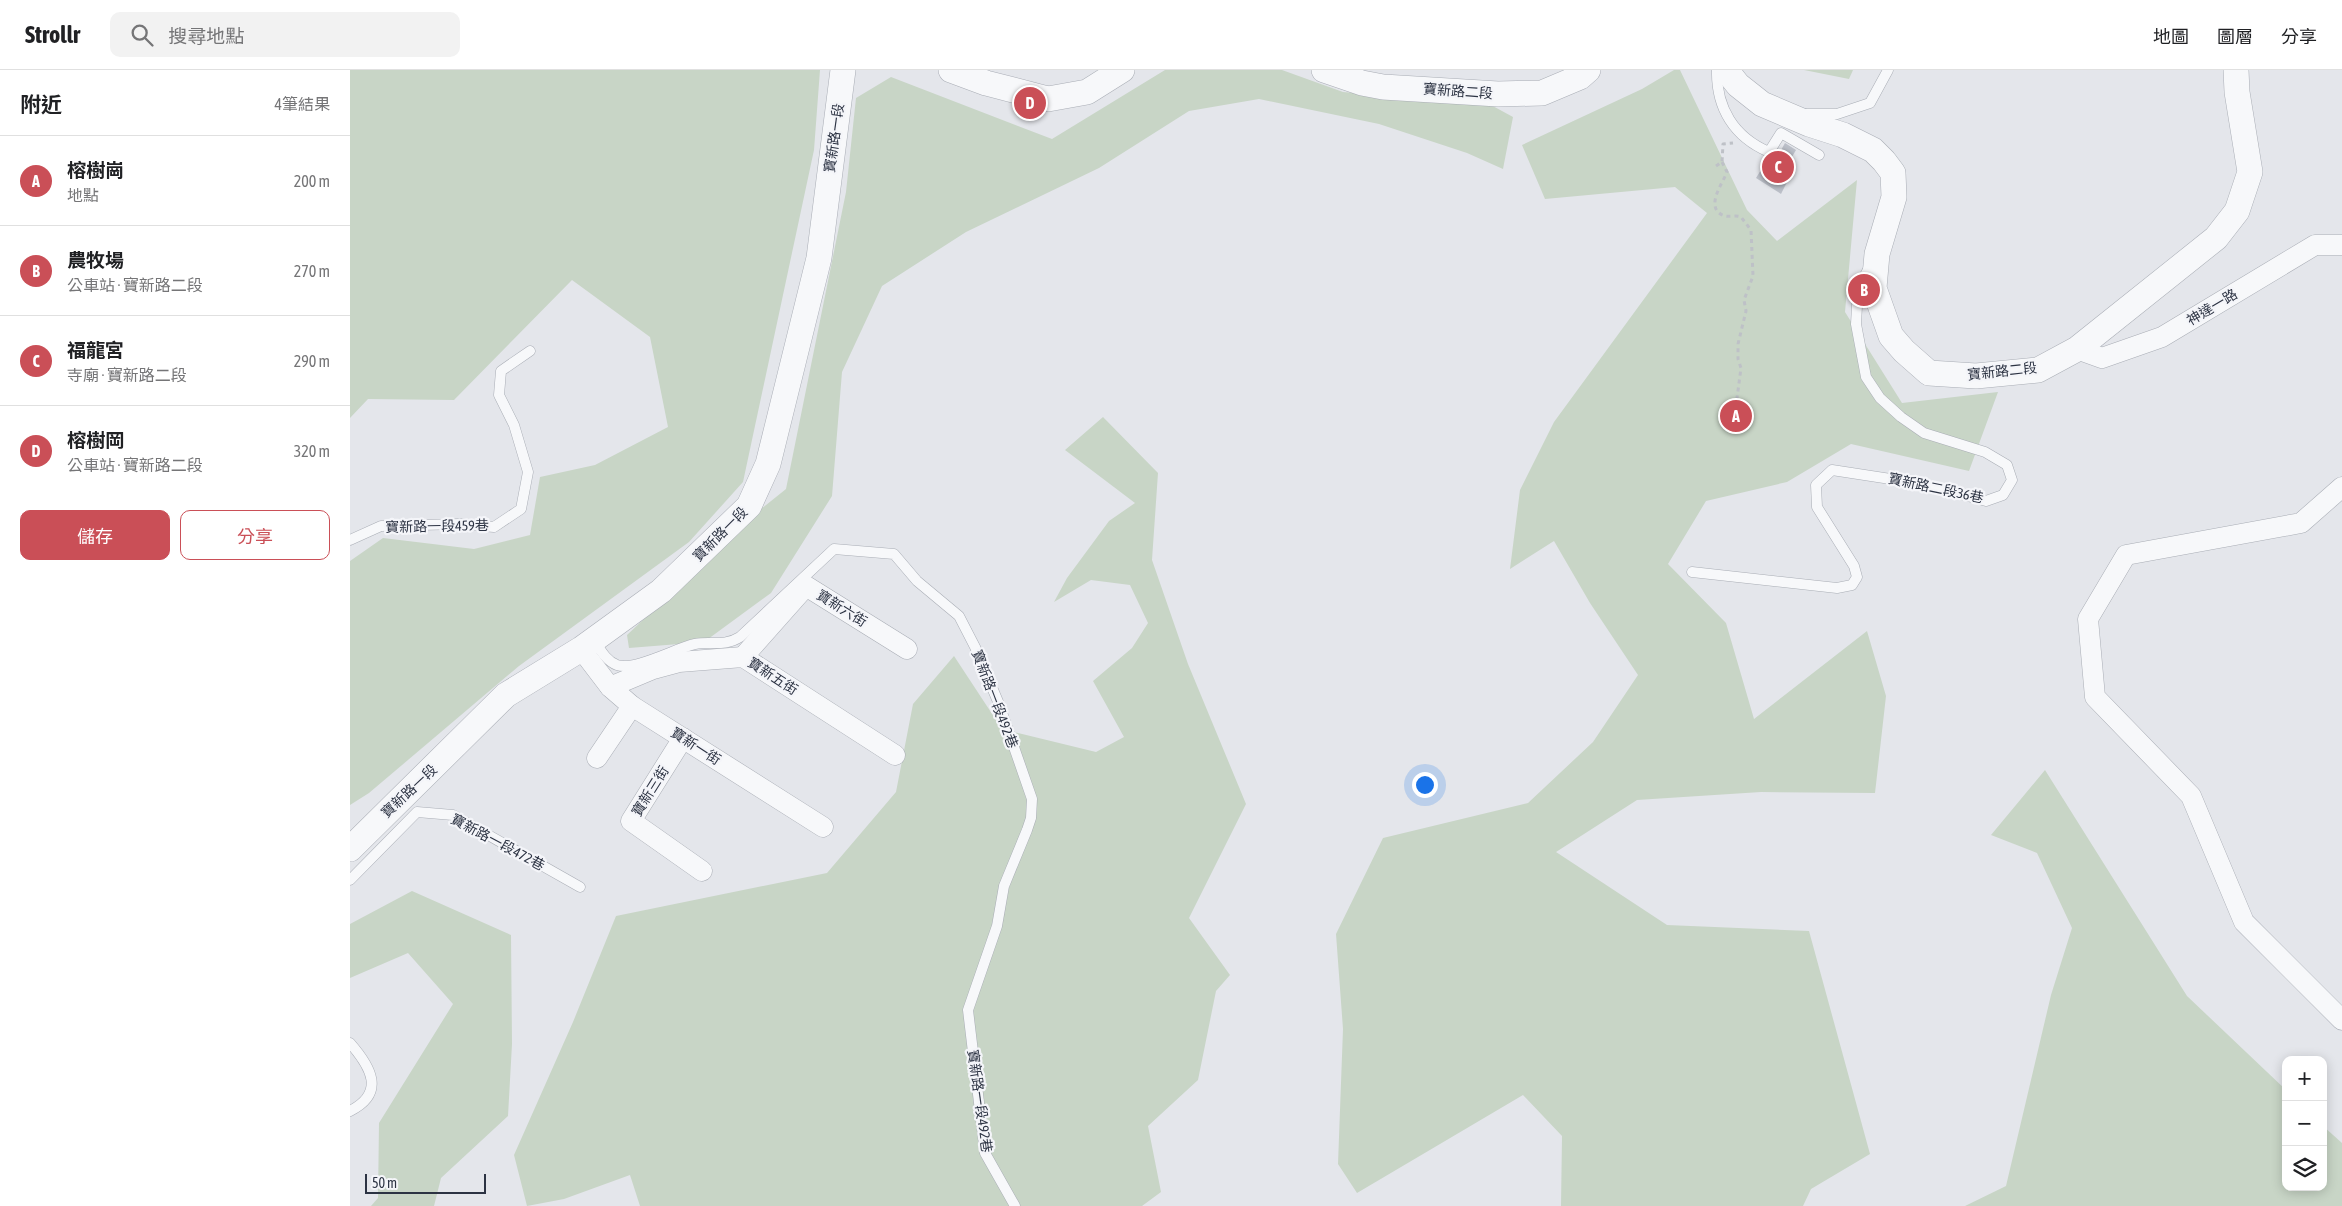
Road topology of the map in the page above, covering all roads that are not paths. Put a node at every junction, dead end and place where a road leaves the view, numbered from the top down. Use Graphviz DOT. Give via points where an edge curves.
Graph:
graph roads {
  1 [pos="843,70"];
  2 [pos="951,70"];
  3 [pos="1122,70"];
  4 [pos="1324,70"];
  5 [pos="1588,70"];
  6 [pos="1717,70"];
  7 [pos="1726,70"];
  8 [pos="1888,70"];
  9 [pos="2236,70"];
  10 [pos="1787,115"];
  11 [pos="1819,154"];
  12 [pos="2342,245"];
  13 [pos="1877,254"];
  14 [pos="2077,349"];
  15 [pos="530,351"];
  16 [pos="2342,487"];
  17 [pos="350,540"];
  18 [pos="1692,572"];
  19 [pos="588,644"];
  20 [pos="907,649"];
  21 [pos="743,657"];
  22 [pos="610,687"];
  23 [pos="632,706"];
  24 [pos="684,738"];
  25 [pos="895,755"];
  26 [pos="597,758"];
  27 [pos="823,827"];
  28 [pos="350,849"];
  29 [pos="702,871"];
  30 [pos="350,880"];
  31 [pos="580,887"];
  32 [pos="2342,1020"];
  33 [pos="350,1043"];
  34 [pos="350,1111"];
  35 [pos="1015,1206"];
  1 -- 19 [label="street, 寶新路一段" via="818,258 768,464 749,506 661,591"];
  2 -- 3 [label="street" via="1048,99 1088,92"];
  4 -- 5 [label="street, 寶新路二段" via="1383,87 1498,94 1542,93 1580,77"];
  6 -- 11 [label="lane" via="1722,109 1747,139 1769,152 1781,133"];
  7 -- 10 [label="street, 寶新路二段" via="1738,85 1762,104"];
  8 -- 10 [label="lane" via="1870,103 1836,114"];
  9 -- 14 [label="street, 寶新路二段" via="2250,172 2237,211 2216,238"];
  10 -- 13 [label="street, 寶新路二段" via="1843,135 1873,150 1893,173 1894,197"];
  12 -- 14 [label="street, 神達一路" via="2315,245 2162,337 2102,358"];
  13 -- 14 [label="street, 寶新路二段" via="1874,288 1891,336 1929,373 1976,376 2038,370"];
  13 -- 18 [label="lane, 寶新路二段36巷" via="1858,288 1856,324 1866,377 1880,398 1900,418 1924,433 1985,452 2007,465 2012,480 2004,495 1986,500 1923,484 1832,470 1816,485 1817,507 1854,566 1857,577 1852,585 1837,588"];
  15 -- 17 [label="lane, 寶新路一段459巷" via="501,371 499,395 514,425 528,472 521,509 494,527 460,524 381,526"];
  16 -- 32 [label="street" via="2301,522 2126,555 2088,620 2095,697 2191,796 2244,922"];
  19 -- 22 [label="street, 寶新一街"];
  19 -- 28 [label="street, 寶新路一段" via="506,695"];
  19 -- 35 [label="lane, 寶新路一段492巷" via="619,666 642,663 696,644 732,642 834,549 894,554 959,616 999,704 1032,799 1029,824 1004,886 997,926 968,1010 985,1153"];
  20 -- 21 [label="street, 寶新六街" via="806,586"];
  21 -- 22 [label="street, 寶新五街" via="680,662 652,669"];
  21 -- 25 [label="street, 寶新五街"];
  22 -- 23 [label="street, 寶新一街"];
  23 -- 24 [label="street, 寶新一街"];
  23 -- 26 [label="street"];
  24 -- 27 [label="street, 寶新一街"];
  24 -- 29 [label="street, 寶新三街" via="631,821"];
  30 -- 31 [label="lane, 寶新路一段472巷" via="417,812 453,815"];
  33 -- 34 [label="lane" via="365,1060 372,1082 370,1095 363,1105"];
}
